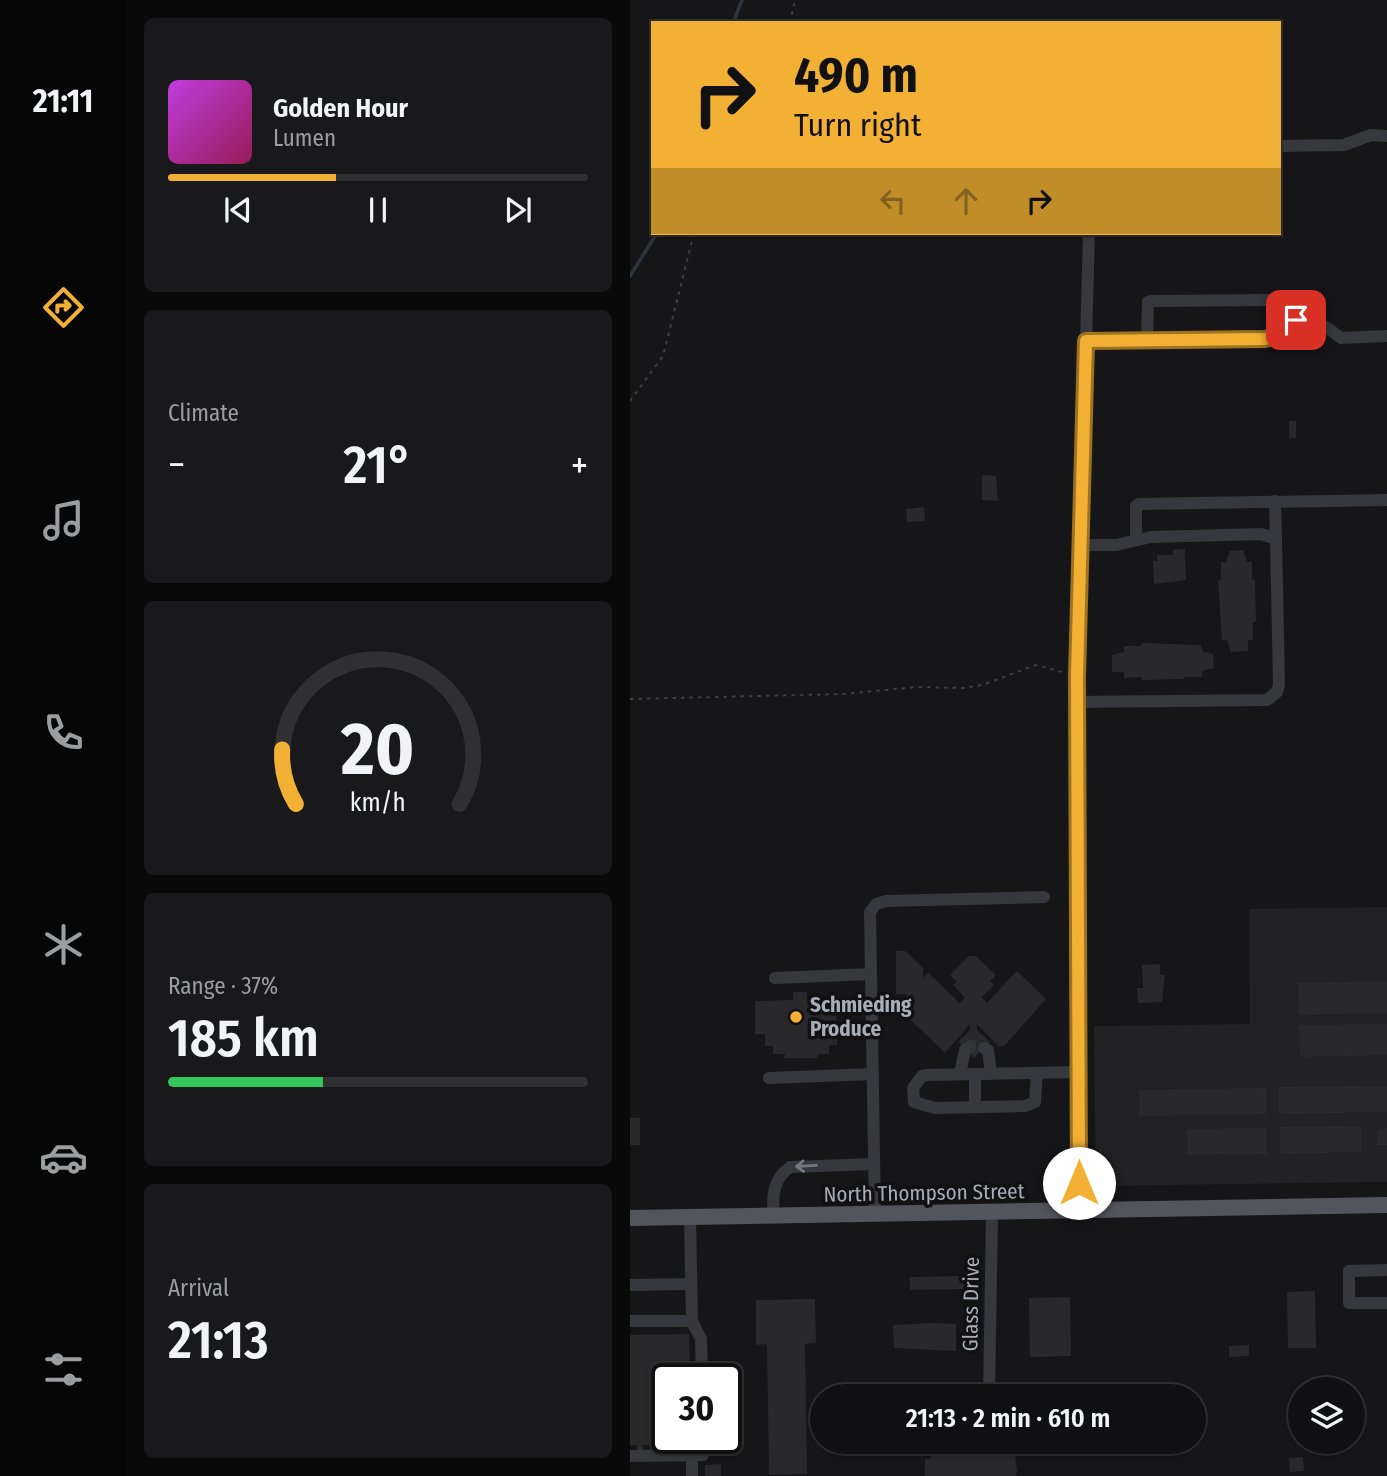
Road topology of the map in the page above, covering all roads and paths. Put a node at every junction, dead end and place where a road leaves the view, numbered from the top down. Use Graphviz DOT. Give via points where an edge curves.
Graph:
graph roads {
  1 [pos="795,0"];
  2 [pos="790,21"];
  3 [pos="1387,136"];
  4 [pos="1281,146"];
  5 [pos="693,235"];
  6 [pos="1089,235"];
  7 [pos="1296,320"];
  8 [pos="1387,336"];
  9 [pos="1147,340"];
  10 [pos="1086,341"];
  11 [pos="630,401"];
  12 [pos="1387,500"];
  13 [pos="1275,501"];
  14 [pos="1276,539"];
  15 [pos="1136,540"];
  16 [pos="1081,545"];
  17 [pos="1077,677"];
  18 [pos="630,699"];
  19 [pos="1077,702"];
  20 [pos="1044,897"];
  21 [pos="871,974"];
  22 [pos="775,978"];
  23 [pos="984,1048"];
  24 [pos="965,1050"];
  25 [pos="1079,1072"];
  26 [pos="1037,1073"];
  27 [pos="873,1074"];
  28 [pos="960,1074"];
  29 [pos="975,1074"];
  30 [pos="990,1074"];
  31 [pos="769,1078"];
  32 [pos="975,1108"];
  33 [pos="874,1164"];
  34 [pos="1387,1205"];
  35 [pos="1079,1210"];
  36 [pos="992,1213"];
  37 [pos="874,1214"];
  38 [pos="773,1216"];
  39 [pos="690,1217"];
  40 [pos="630,1218"];
  41 [pos="1387,1270"];
  42 [pos="691,1284"];
  43 [pos="630,1285"];
  44 [pos="1387,1303"];
  45 [pos="630,1321"];
  46 [pos="692,1321"];
  47 [pos="702,1363"];
  48 [pos="989,1384"];
  49 [pos="703,1454"];
  50 [pos="692,1455"];
  51 [pos="630,1456"];
  52 [pos="692,1476"];
  1 -- 2 [label="path"];
  3 -- 4 [label="street" via="1371,135 1344,145"];
  5 -- 11 [label="path" via="663,356"];
  6 -- 10 [label="street"];
  7 -- 8 [label="street" via="1322,323 1341,338"];
  7 -- 9 [label="street" via="1265,339"];
  7 -- 9 [label="street" via="1288,300 1153,301 1146,309"];
  9 -- 10 [label="street"];
  10 -- 16 [label="street"];
  12 -- 13 [label="street"];
  13 -- 14 [label="street"];
  13 -- 15 [label="street" via="1139,503"];
  14 -- 15 [label="street" via="1261,534"];
  14 -- 19 [label="street" via="1279,685 1272,697 1260,701"];
  15 -- 16 [label="street"];
  16 -- 17 [label="street"];
  17 -- 18 [label="path" via="1036,665 963,688"];
  17 -- 19 [label="street"];
  19 -- 25 [label="street"];
  20 -- 21 [label="street" via="876,904 868,922"];
  21 -- 22 [label="street"];
  21 -- 27 [label="street"];
  23 -- 30 [label="street"];
  24 -- 28 [label="street"];
  25 -- 26 [label="street"];
  25 -- 35 [label="street"];
  26 -- 30 [label="street"];
  26 -- 32 [label="street" via="1032,1105"];
  27 -- 31 [label="street"];
  27 -- 33 [label="street"];
  28 -- 29 [label="street"];
  28 -- 32 [label="street" via="922,1076 915,1082 914,1102 922,1107"];
  29 -- 30 [label="street"];
  29 -- 32 [label="street"];
  33 -- 37 [label="street"];
  33 -- 38 [label="street, one-way" via="790,1167 773,1191"];
  34 -- 35 [label="main road, North Thompson Street"];
  35 -- 36 [label="main road, North Thompson Street"];
  36 -- 37 [label="main road, North Thompson Street"];
  36 -- 48 [label="street, Glass Drive"];
  37 -- 38 [label="main road, North Thompson Street"];
  38 -- 39 [label="main road, North Thompson Street"];
  39 -- 40 [label="main road, North Thompson Street"];
  39 -- 42 [label="street"];
  41 -- 44 [label="street" via="1349,1271 1349,1303"];
  42 -- 43 [label="street"];
  42 -- 46 [label="street"];
  45 -- 46 [label="street"];
  46 -- 47 [label="street" via="701,1339"];
  49 -- 50 [label="street"];
  50 -- 51 [label="street"];
  50 -- 52 [label="street"];
}
